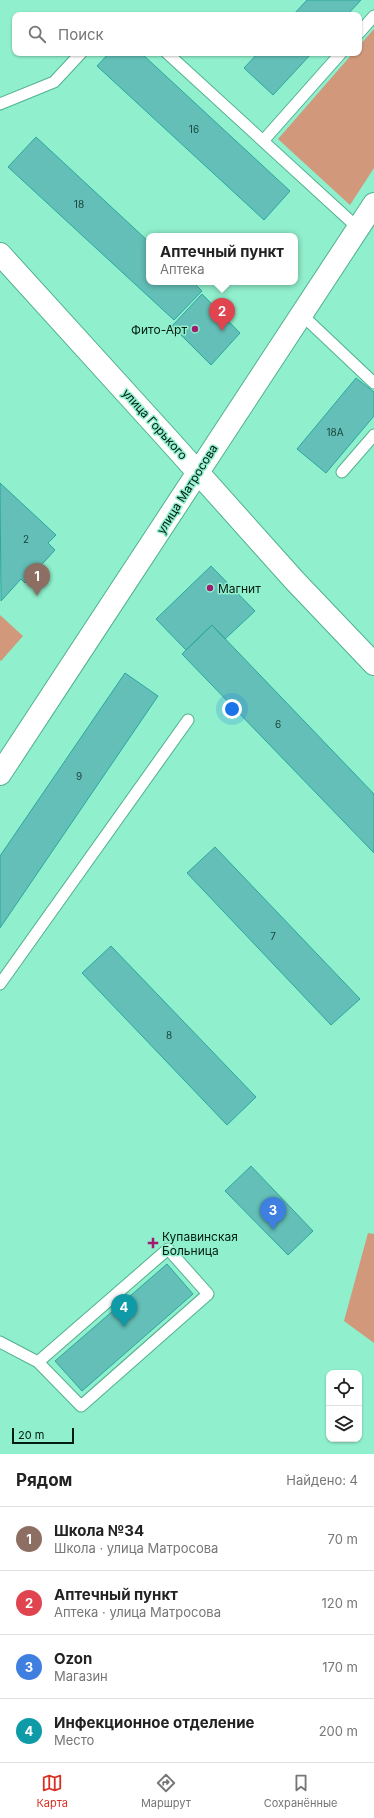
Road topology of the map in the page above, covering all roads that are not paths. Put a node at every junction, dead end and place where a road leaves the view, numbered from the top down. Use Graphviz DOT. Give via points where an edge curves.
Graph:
graph roads {
  1 [pos="374,16"];
  2 [pos="362,30"];
  3 [pos="78,56"];
  4 [pos="170,56"];
  5 [pos="338,56"];
  6 [pos="0,104"];
  7 [pos="263,141"];
  8 [pos="374,204"];
  9 [pos="358,228"];
  10 [pos="0,254"];
  11 [pos="301,314"];
  12 [pos="374,383"];
  13 [pos="374,435"];
  14 [pos="198,472"];
  15 [pos="342,472"];
  16 [pos="374,664"];
  17 [pos="188,720"];
  18 [pos="0,774"];
  19 [pos="0,984"];
  20 [pos="0,1342"];
  21 [pos="38,1362"];
  1 -- 2 [label="lane"];
  3 -- 6 [label="lane" via="54,82"];
  4 -- 7 [label="lane"];
  5 -- 7 [label="lane"];
  7 -- 9 [label="lane"];
  8 -- 9 [label="street, улица Матросова"];
  9 -- 11 [label="street, улица Матросова"];
  10 -- 14 [label="street, улица Горького"];
  11 -- 12 [label="lane"];
  11 -- 14 [label="street, улица Матросова"];
  13 -- 15 [label="lane"];
  14 -- 16 [label="street, улица Горького" via="295,581"];
  14 -- 18 [label="street, улица Матросова"];
  17 -- 19 [label="lane"];
  20 -- 21 [label="lane"];
  21 -- 21 [label="lane" via="168,1249 208,1294 80,1406"];
}
